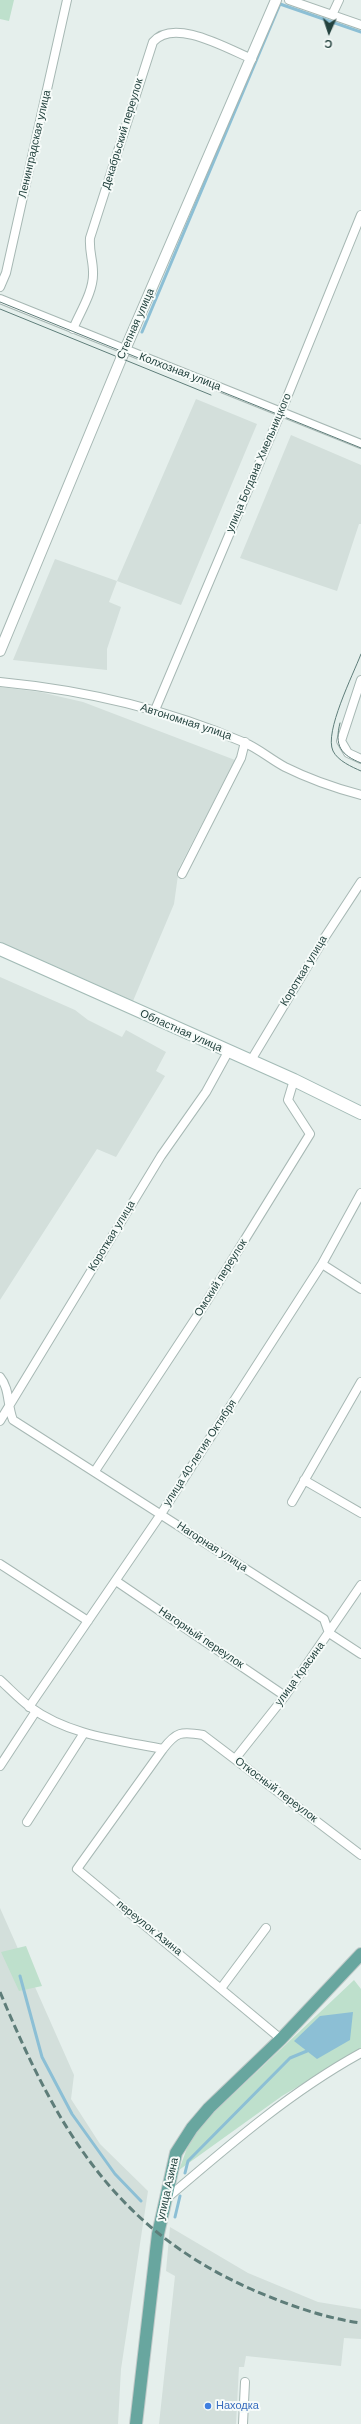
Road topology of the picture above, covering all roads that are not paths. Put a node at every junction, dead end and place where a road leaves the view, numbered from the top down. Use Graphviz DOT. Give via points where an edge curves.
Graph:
graph roads {
  1 [pos="67,0"];
  2 [pos="276,0"];
  3 [pos="289,0"];
  4 [pos="339,0"];
  5 [pos="332,15"];
  6 [pos="361,25"];
  7 [pos="252,58"];
  8 [pos="361,215"];
  9 [pos="0,287"];
  10 [pos="0,299"];
  11 [pos="73,329"];
  12 [pos="125,351"];
  13 [pos="281,412"];
  14 [pos="361,444"];
  15 [pos="0,651"];
  16 [pos="361,680"];
  17 [pos="0,682"];
  18 [pos="155,710"];
  19 [pos="245,742"];
  20 [pos="361,759"];
  21 [pos="361,795"];
  22 [pos="182,874"];
  23 [pos="361,882"];
  24 [pos="0,949"];
  25 [pos="228,1052"];
  26 [pos="250,1062"];
  27 [pos="294,1080"];
  28 [pos="361,1113"];
  29 [pos="361,1193"];
  30 [pos="322,1264"];
  31 [pos="361,1289"];
  32 [pos="0,1377"];
  33 [pos="361,1382"];
  34 [pos="8,1408"];
  35 [pos="0,1421"];
  36 [pos="95,1471"];
  37 [pos="304,1480"];
  38 [pos="292,1502"];
  39 [pos="361,1513"];
  40 [pos="161,1514"];
  41 [pos="0,1564"];
  42 [pos="116,1581"];
  43 [pos="361,1585"];
  44 [pos="88,1621"];
  45 [pos="329,1633"];
  46 [pos="361,1654"];
  47 [pos="0,1680"];
  48 [pos="285,1696"];
  49 [pos="29,1707"];
  50 [pos="36,1711"];
  51 [pos="84,1733"];
  52 [pos="162,1749"];
  53 [pos="235,1759"];
  54 [pos="0,1766"];
  55 [pos="27,1822"];
  56 [pos="361,1855"];
  57 [pos="266,1928"];
  58 [pos="361,1954"];
  59 [pos="222,1988"];
  60 [pos="281,2039"];
  61 [pos="361,2053"];
  62 [pos="166,2199"];
  63 [pos="245,2382"];
  64 [pos="136,2424"];
  65 [pos="243,2424"];
  1 -- 9 [label="street, Ленинградская улица" via="6,273"];
  2 -- 7 [label="street, Степная улица"];
  3 -- 5 [label="street"];
  4 -- 5 [label="street"];
  5 -- 6 [label="street"];
  7 -- 11 [label="street, Декабрьский переулок" via="192,33 176,32 157,38 153,42 90,238 92,285"];
  7 -- 12 [label="street, Степная улица"];
  8 -- 13 [label="street, улица Богдана Хмельницкого"];
  10 -- 11 [label="street, Колхозная улица"];
  11 -- 12 [label="street, Колхозная улица"];
  12 -- 13 [label="street, Колхозная улица"];
  12 -- 15 [label="street, Степная улица"];
  13 -- 14 [label="street, Колхозная улица"];
  13 -- 18 [label="street, улица Богдана Хмельницкого"];
  16 -- 20 [label="street" via="341,741 348,753"];
  17 -- 18 [label="street, Автономная улица" via="56,687"];
  18 -- 19 [label="street, Автономная улица"];
  19 -- 21 [label="street, Автономная улица" via="284,766 336,788"];
  19 -- 22 [label="street" via="241,758"];
  23 -- 26 [label="street, Короткая улица"];
  24 -- 25 [label="main road, Областная улица"];
  25 -- 26 [label="main road, Областная улица"];
  25 -- 34 [label="street, Короткая улица" via="206,1092 161,1156"];
  26 -- 27 [label="main road, Областная улица"];
  27 -- 28 [label="main road, Областная улица"];
  27 -- 36 [label="street, Омский переулок" via="288,1100 310,1134 205,1304"];
  29 -- 30 [label="street, улица 40-летия Октября"];
  30 -- 31 [label="street"];
  30 -- 40 [label="street, улица 40-летия Октября"];
  32 -- 34 [label="street" via="7,1385"];
  33 -- 37 [label="street"];
  34 -- 35 [label="street, Короткая улица"];
  34 -- 36 [label="street, Нагорная улица" via="13,1420"];
  36 -- 40 [label="street, Нагорная улица"];
  37 -- 38 [label="street"];
  37 -- 39 [label="street"];
  40 -- 42 [label="street, улица 40-летия Октября"];
  40 -- 45 [label="street, Нагорная улица" via="324,1619"];
  41 -- 44 [label="street"];
  42 -- 44 [label="street, улица 40-летия Октября"];
  42 -- 48 [label="street, Нагорный переулок"];
  43 -- 45 [label="street, улица Красина"];
  44 -- 49 [label="street, улица 40-летия Октября"];
  45 -- 46 [label="street, Нагорная улица"];
  45 -- 48 [label="street, улица Красина"];
  47 -- 49 [label="street"];
  48 -- 53 [label="street, улица Красина"];
  49 -- 50 [label="street"];
  50 -- 51 [label="street"];
  50 -- 54 [label="street"];
  51 -- 52 [label="street"];
  51 -- 55 [label="street"];
  52 -- 53 [label="street, Откосный переулок" via="174,1735 188,1732 202,1735"];
  52 -- 59 [label="street, переулок Азина" via="77,1868"];
  53 -- 56 [label="street, Откосный переулок"];
  57 -- 59 [label="street"];
  58 -- 60 [label="main road, улица Азина"];
  59 -- 60 [label="street, переулок Азина"];
  60 -- 62 [label="main road, улица Азина" via="209,2108 187,2134 176,2153"];
  61 -- 62 [label="street" via="333,2068 252,2126"];
  62 -- 64 [label="main road, улица Азина" via="158,2234"];
  63 -- 65 [label="street"];
}
